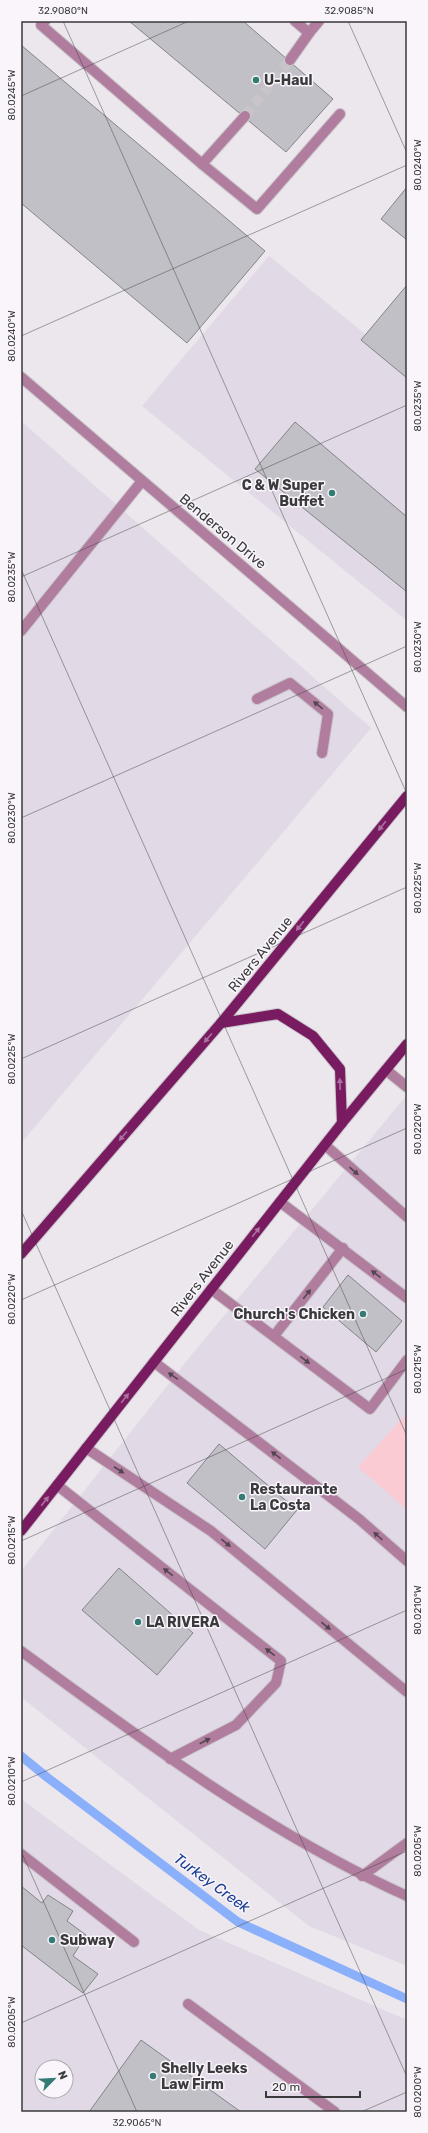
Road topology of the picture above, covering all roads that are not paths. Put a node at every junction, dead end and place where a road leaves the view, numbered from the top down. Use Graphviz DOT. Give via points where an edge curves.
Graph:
graph roads {
  1 [pos="45,21"];
  2 [pos="295,21"];
  3 [pos="319,21"];
  4 [pos="309,33"];
  5 [pos="290,60"];
  6 [pos="340,114"];
  7 [pos="245,116"];
  8 [pos="202,164"];
  9 [pos="21,377"];
  10 [pos="142,481"];
  11 [pos="21,631"];
  12 [pos="257,699"];
  13 [pos="407,707"];
  14 [pos="322,752"];
  15 [pos="407,796"];
  16 [pos="221,1023"];
  17 [pos="407,1044"];
  18 [pos="386,1070"];
  19 [pos="407,1087"];
  20 [pos="342,1123"];
  21 [pos="325,1146"];
  22 [pos="280,1202"];
  23 [pos="407,1217"];
  24 [pos="343,1248"];
  25 [pos="21,1254"];
  26 [pos="211,1290"];
  27 [pos="407,1298"];
  28 [pos="274,1336"];
  29 [pos="407,1360"];
  30 [pos="154,1362"];
  31 [pos="86,1448"];
  32 [pos="57,1485"];
  33 [pos="21,1531"];
  34 [pos="407,1561"];
  35 [pos="21,1651"];
  36 [pos="407,1692"];
  37 [pos="170,1759"];
  38 [pos="407,1843"];
  39 [pos="21,1854"];
  40 [pos="362,1876"];
  41 [pos="407,1896"];
  42 [pos="134,1942"];
  43 [pos="188,2004"];
  44 [pos="334,2112"];
  1 -- 8 [label="street" via="41,25"];
  2 -- 4 [label="street"];
  3 -- 4 [label="street"];
  4 -- 5 [label="street"];
  6 -- 8 [label="street" via="257,209"];
  7 -- 8 [label="street"];
  9 -- 10 [label="street, Benderson Drive"];
  10 -- 11 [label="street"];
  10 -- 13 [label="street, Benderson Drive"];
  14 -- 12 [label="street, one-way" via="328,714 290,683"];
  15 -- 16 [label="main road, Rivers Avenue, one-way"];
  20 -- 16 [label="main road, one-way" via="340,1069 313,1036 278,1014"];
  16 -- 25 [label="main road, Rivers Avenue, one-way"];
  17 -- 18 [label="main road, Rivers Avenue"];
  18 -- 19 [label="street"];
  18 -- 20 [label="main road, Rivers Avenue"];
  20 -- 21 [label="main road, Rivers Avenue"];
  21 -- 22 [label="main road, Rivers Avenue"];
  21 -- 23 [label="street, one-way"];
  22 -- 24 [label="street"];
  26 -- 22 [label="main road, Rivers Avenue, one-way"];
  27 -- 24 [label="street, one-way"];
  28 -- 24 [label="street, one-way"];
  26 -- 28 [label="street"];
  26 -- 30 [label="main road, Rivers Avenue"];
  28 -- 29 [label="street, one-way" via="370,1409"];
  31 -- 30 [label="main road, Rivers Avenue, one-way"];
  34 -- 30 [label="street, one-way" via="359,1519"];
  31 -- 32 [label="main road, Rivers Avenue"];
  31 -- 36 [label="street, one-way" via="211,1531"];
  33 -- 32 [label="main road, Rivers Avenue, one-way"];
  37 -- 32 [label="street, one-way" via="236,1725 276,1683 281,1661"];
  35 -- 37 [label="street"];
  37 -- 40 [label="street" via="248,1811"];
  38 -- 40 [label="street"];
  39 -- 42 [label="street"];
  40 -- 41 [label="street"];
  43 -- 44 [label="street"];
}
